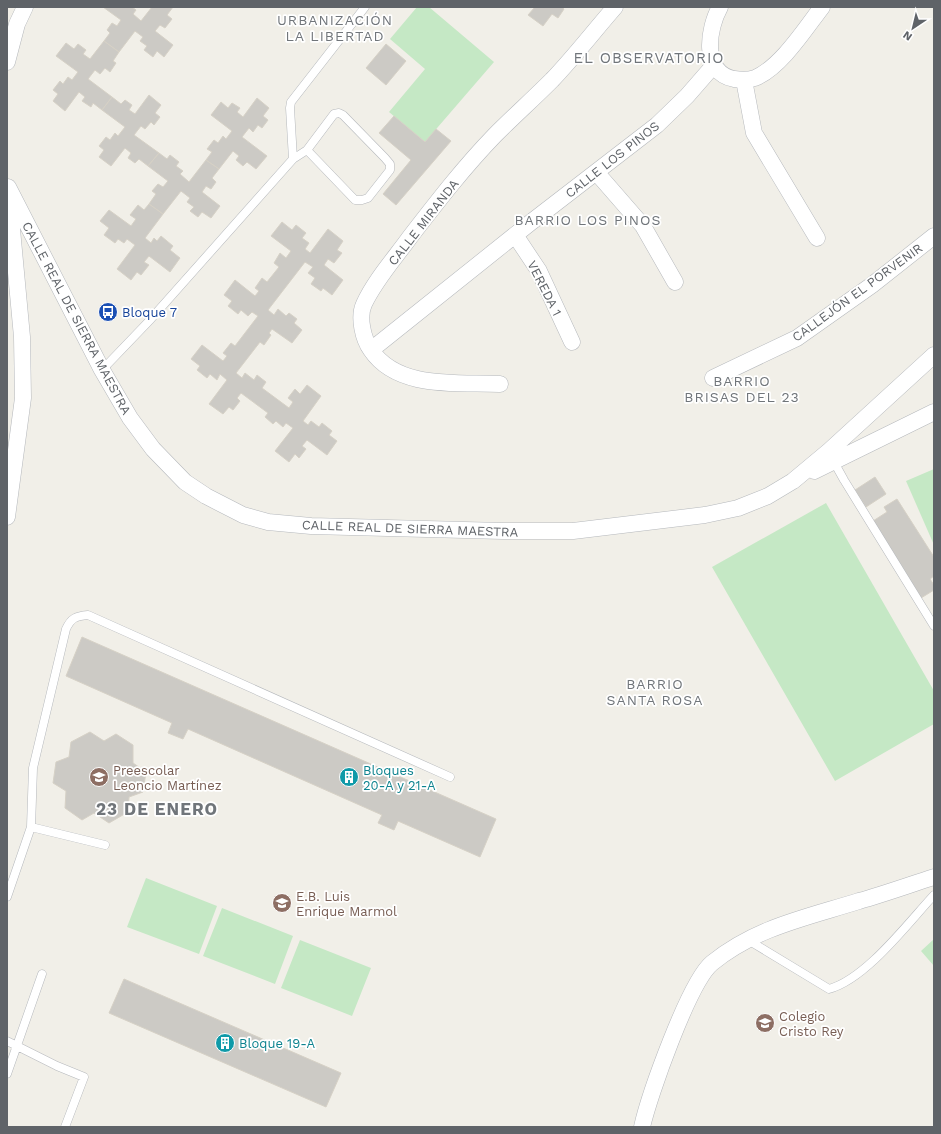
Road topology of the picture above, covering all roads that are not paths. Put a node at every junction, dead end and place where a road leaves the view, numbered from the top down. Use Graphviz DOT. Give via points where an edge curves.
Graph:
graph roads {
  1 [pos="25,7"];
  2 [pos="365,7"];
  3 [pos="615,7"];
  4 [pos="720,7"];
  5 [pos="822,7"];
  6 [pos="7,62"];
  7 [pos="714,65"];
  8 [pos="744,80"];
  9 [pos="307,150"];
  10 [pos="294,159"];
  11 [pos="596,172"];
  12 [pos="7,183"];
  13 [pos="515,235"];
  14 [pos="934,236"];
  15 [pos="817,238"];
  16 [pos="675,282"];
  17 [pos="572,342"];
  18 [pos="371,350"];
  19 [pos="934,354"];
  20 [pos="102,370"];
  21 [pos="713,378"];
  22 [pos="500,384"];
  23 [pos="934,412"];
  24 [pos="834,462"];
  25 [pos="792,481"];
  26 [pos="7,517"];
  27 [pos="934,626"];
  28 [pos="450,777"];
  29 [pos="31,827"];
  30 [pos="105,845"];
  31 [pos="934,877"];
  32 [pos="934,895"];
  33 [pos="7,897"];
  34 [pos="748,940"];
  35 [pos="42,974"];
  36 [pos="7,1041"];
  37 [pos="18,1045"];
  38 [pos="7,1074"];
  39 [pos="65,1127"];
  40 [pos="642,1127"];
  1 -- 6 [label="street" via="17,24"];
  2 -- 10 [label="lane" via="291,102"];
  3 -- 18 [label="street, CALLE MIRANDA" via="552,79 463,170 385,271 363,305 363,334"];
  4 -- 7 [label="street" via="711,30 710,44"];
  5 -- 8 [label="street" via="766,72"];
  7 -- 8 [label="street" via="729,78"];
  7 -- 11 [label="street, CALLE LOS PINOS" via="657,125"];
  8 -- 15 [label="street" via="754,133"];
  9 -- 9 [label="lane" via="334,114 339,113 388,161 390,170 368,198 355,200"];
  9 -- 10 [label="lane"];
  10 -- 20 [label="lane"];
  11 -- 13 [label="street, CALLE LOS PINOS"];
  11 -- 16 [label="street" via="643,226"];
  12 -- 20 [label="street, CALLE REAL DE SIERRA MAESTRA"];
  12 -- 26 [label="street" via="22,337 23,398"];
  13 -- 17 [label="street, VEREDA 1" via="539,272"];
  13 -- 18 [label="street, CALLE LOS PINOS"];
  14 -- 21 [label="street, CALLEJÓN EL PORVENIR" via="872,285 797,338"];
  18 -- 22 [label="street, CALLE MIRANDA" via="383,364 412,378 435,382"];
  19 -- 25 [label="street, CALLE REAL DE SIERRA MAESTRA" via="829,451"];
  20 -- 25 [label="street, CALLE REAL DE SIERRA MAESTRA" via="130,418 163,460 185,482 224,506 268,522 311,526 573,531 705,515 738,508 768,496"];
  23 -- 24 [label="street"];
  24 -- 25 [label="street"];
  24 -- 27 [label="lane"];
  28 -- 29 [label="lane" via="88,615 78,616 70,621 66,629 33,768"];
  29 -- 30 [label="lane"];
  29 -- 33 [label="lane"];
  31 -- 34 [label="street" via="776,926"];
  32 -- 34 [label="lane" via="877,957 840,986 829,989"];
  34 -- 40 [label="street" via="711,964 702,975 670,1045"];
  35 -- 37 [label="lane"];
  36 -- 37 [label="lane"];
  37 -- 38 [label="lane"];
  37 -- 39 [label="lane" via="84,1077"];
}
